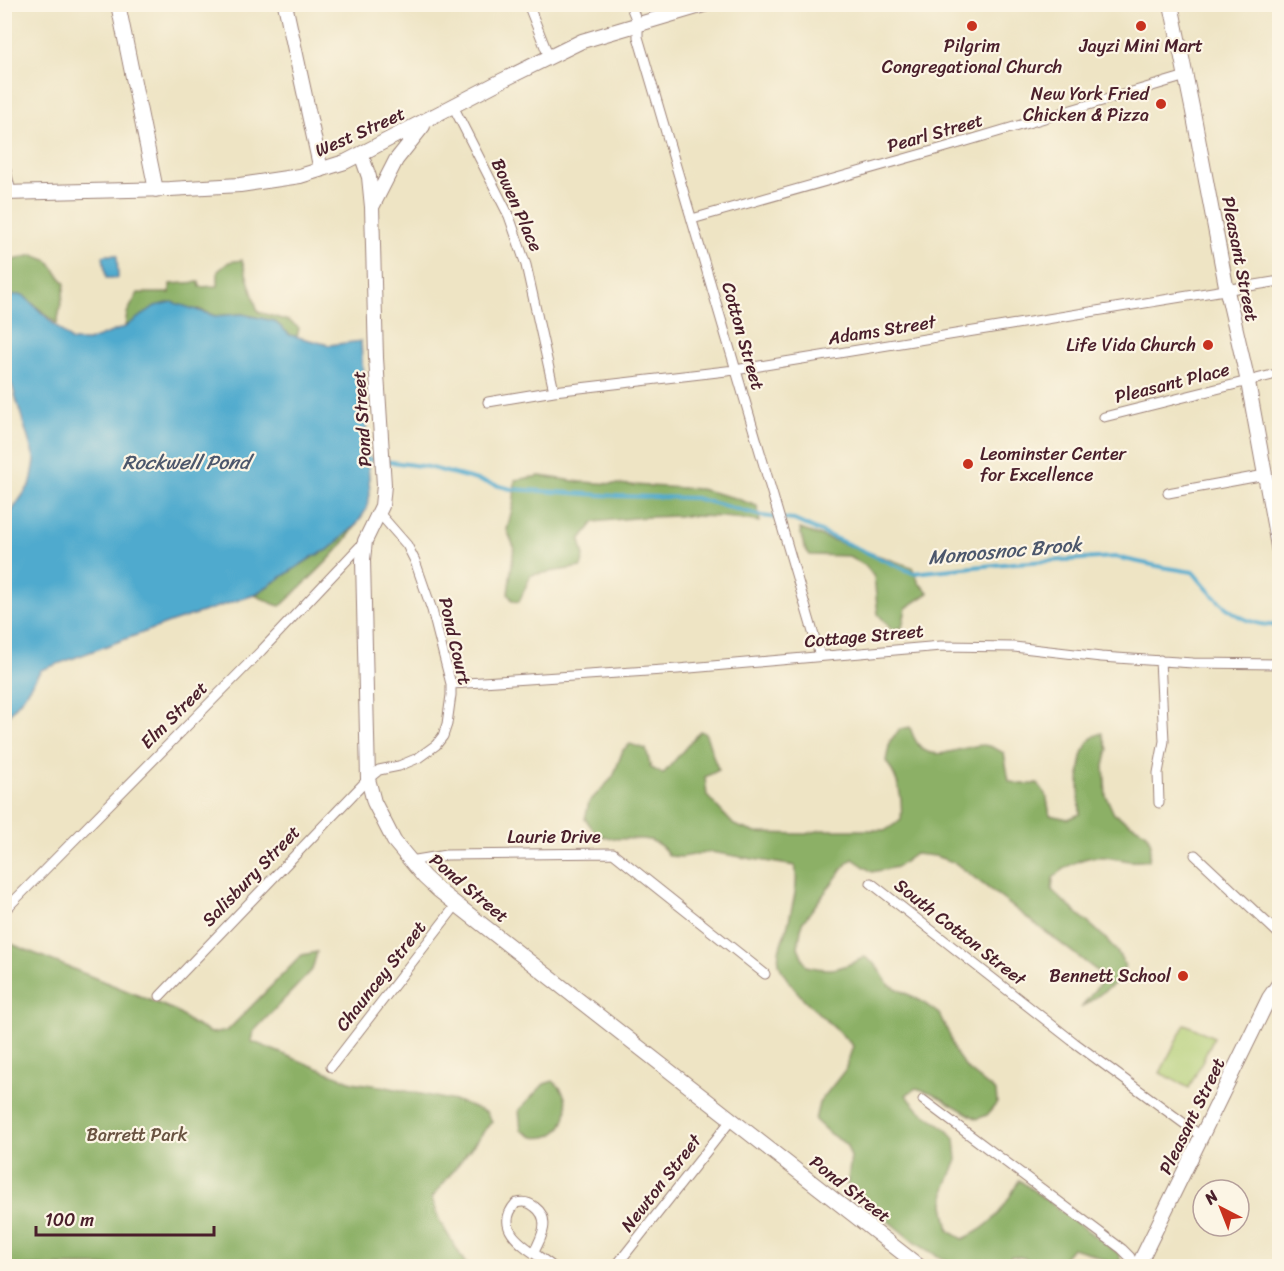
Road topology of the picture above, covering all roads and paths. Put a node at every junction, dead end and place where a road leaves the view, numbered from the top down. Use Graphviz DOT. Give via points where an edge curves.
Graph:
graph roads {
  1 [pos="118,4"];
  2 [pos="285,4"];
  3 [pos="528,4"];
  4 [pos="630,4"];
  5 [pos="707,4"];
  6 [pos="1171,4"];
  7 [pos="638,24"];
  8 [pos="549,57"];
  9 [pos="1186,76"];
  10 [pos="453,106"];
  11 [pos="427,121"];
  12 [pos="362,154"];
  13 [pos="4,162"];
  14 [pos="321,170"];
  15 [pos="156,190"];
  16 [pos="8,192"];
  17 [pos="372,207"];
  18 [pos="692,219"];
  19 [pos="1280,281"];
  20 [pos="1227,291"];
  21 [pos="735,370"];
  22 [pos="1280,373"];
  23 [pos="1248,382"];
  24 [pos="554,391"];
  25 [pos="488,402"];
  26 [pos="1104,417"];
  27 [pos="1265,475"];
  28 [pos="1168,493"];
  29 [pos="380,513"];
  30 [pos="365,541"];
  31 [pos="1280,557"];
  32 [pos="820,656"];
  33 [pos="1160,660"];
  34 [pos="1280,664"];
  35 [pos="451,684"];
  36 [pos="368,779"];
  37 [pos="1159,803"];
  38 [pos="1195,855"];
  39 [pos="410,861"];
  40 [pos="871,883"];
  41 [pos="457,904"];
  42 [pos="4,911"];
  43 [pos="1280,935"];
  44 [pos="765,974"];
  45 [pos="1280,982"];
  46 [pos="160,996"];
  47 [pos="331,1067"];
  48 [pos="923,1100"];
  49 [pos="732,1119"];
  50 [pos="1201,1136"];
  51 [pos="534,1252"];
  52 [pos="552,1266"];
  53 [pos="616,1266"];
  54 [pos="920,1266"];
  55 [pos="1134,1266"];
  56 [pos="1138,1266"];
  1 -- 15 [label="street"];
  2 -- 14 [label="street"];
  3 -- 8 [label="street"];
  4 -- 7 [label="street, Cotton Street"];
  5 -- 7 [label="street, West Street"];
  6 -- 9 [label="street, Pleasant Street"];
  7 -- 8 [label="street, West Street"];
  7 -- 18 [label="street, Cotton Street" via="638,37"];
  8 -- 10 [label="street, West Street"];
  9 -- 18 [label="street, Pearl Street"];
  9 -- 20 [label="street, Pleasant Street"];
  10 -- 11 [label="street, West Street"];
  10 -- 24 [label="street, Bowen Place" via="509,216 526,266"];
  11 -- 12 [label="street, West Street"];
  11 -- 17 [label="street, Pond Street" via="396,160"];
  12 -- 14 [label="street, West Street"];
  12 -- 17 [label="street, Pond Street"];
  13 -- 16 [label="street"];
  14 -- 15 [label="street, West Street" via="240,185"];
  15 -- 16 [label="street, West Street"];
  17 -- 29 [label="street, Pond Street" via="384,498"];
  18 -- 21 [label="street, Cotton Street"];
  19 -- 20 [label="street, Adams Street"];
  20 -- 21 [label="street, Adams Street"];
  20 -- 23 [label="street, Pleasant Street"];
  21 -- 24 [label="street, Adams Street"];
  21 -- 32 [label="street, Cotton Street"];
  22 -- 23 [label="street, Pleasant Place"];
  23 -- 26 [label="street, Pleasant Place"];
  23 -- 27 [label="street, Pleasant Street"];
  24 -- 25 [label="street, Adams Street"];
  27 -- 28 [label="street"];
  27 -- 31 [label="street, Pleasant Street"];
  29 -- 30 [label="street, Pond Street"];
  29 -- 35 [label="street, Pond Court" via="415,561"];
  30 -- 36 [label="street, Pond Street" via="362,576"];
  30 -- 42 [label="street, Elm Street"];
  32 -- 33 [label="street, Cottage Street" via="972,645"];
  32 -- 35 [label="street, Cottage Street"];
  33 -- 34 [label="street, Cottage Street"];
  33 -- 37 [label="street" via="1164,741 1158,773"];
  35 -- 36 [label="street, Pond Court" via="447,724 436,745 418,758 379,770"];
  36 -- 39 [label="street, Pond Street" via="374,802 394,841"];
  36 -- 46 [label="street, Salisbury Street"];
  38 -- 43 [label="street"];
  39 -- 41 [label="street, Pond Street"];
  39 -- 44 [label="street, Laurie Drive" via="446,855 613,854"];
  40 -- 50 [label="street, South Cotton Street"];
  41 -- 47 [label="street, Chauncey Street"];
  41 -- 49 [label="street, Pond Street"];
  45 -- 50 [label="street, Pleasant Street"];
  48 -- 55 [label="street" via="1122,1249"];
  49 -- 53 [label="street, Newton Street"];
  49 -- 54 [label="street, Pond Street"];
  50 -- 56 [label="street, Pleasant Street"];
  51 -- 51 [label="street" via="507,1227 506,1218 516,1203 531,1204 543,1216 543,1233"];
  51 -- 52 [label="street"];
}
